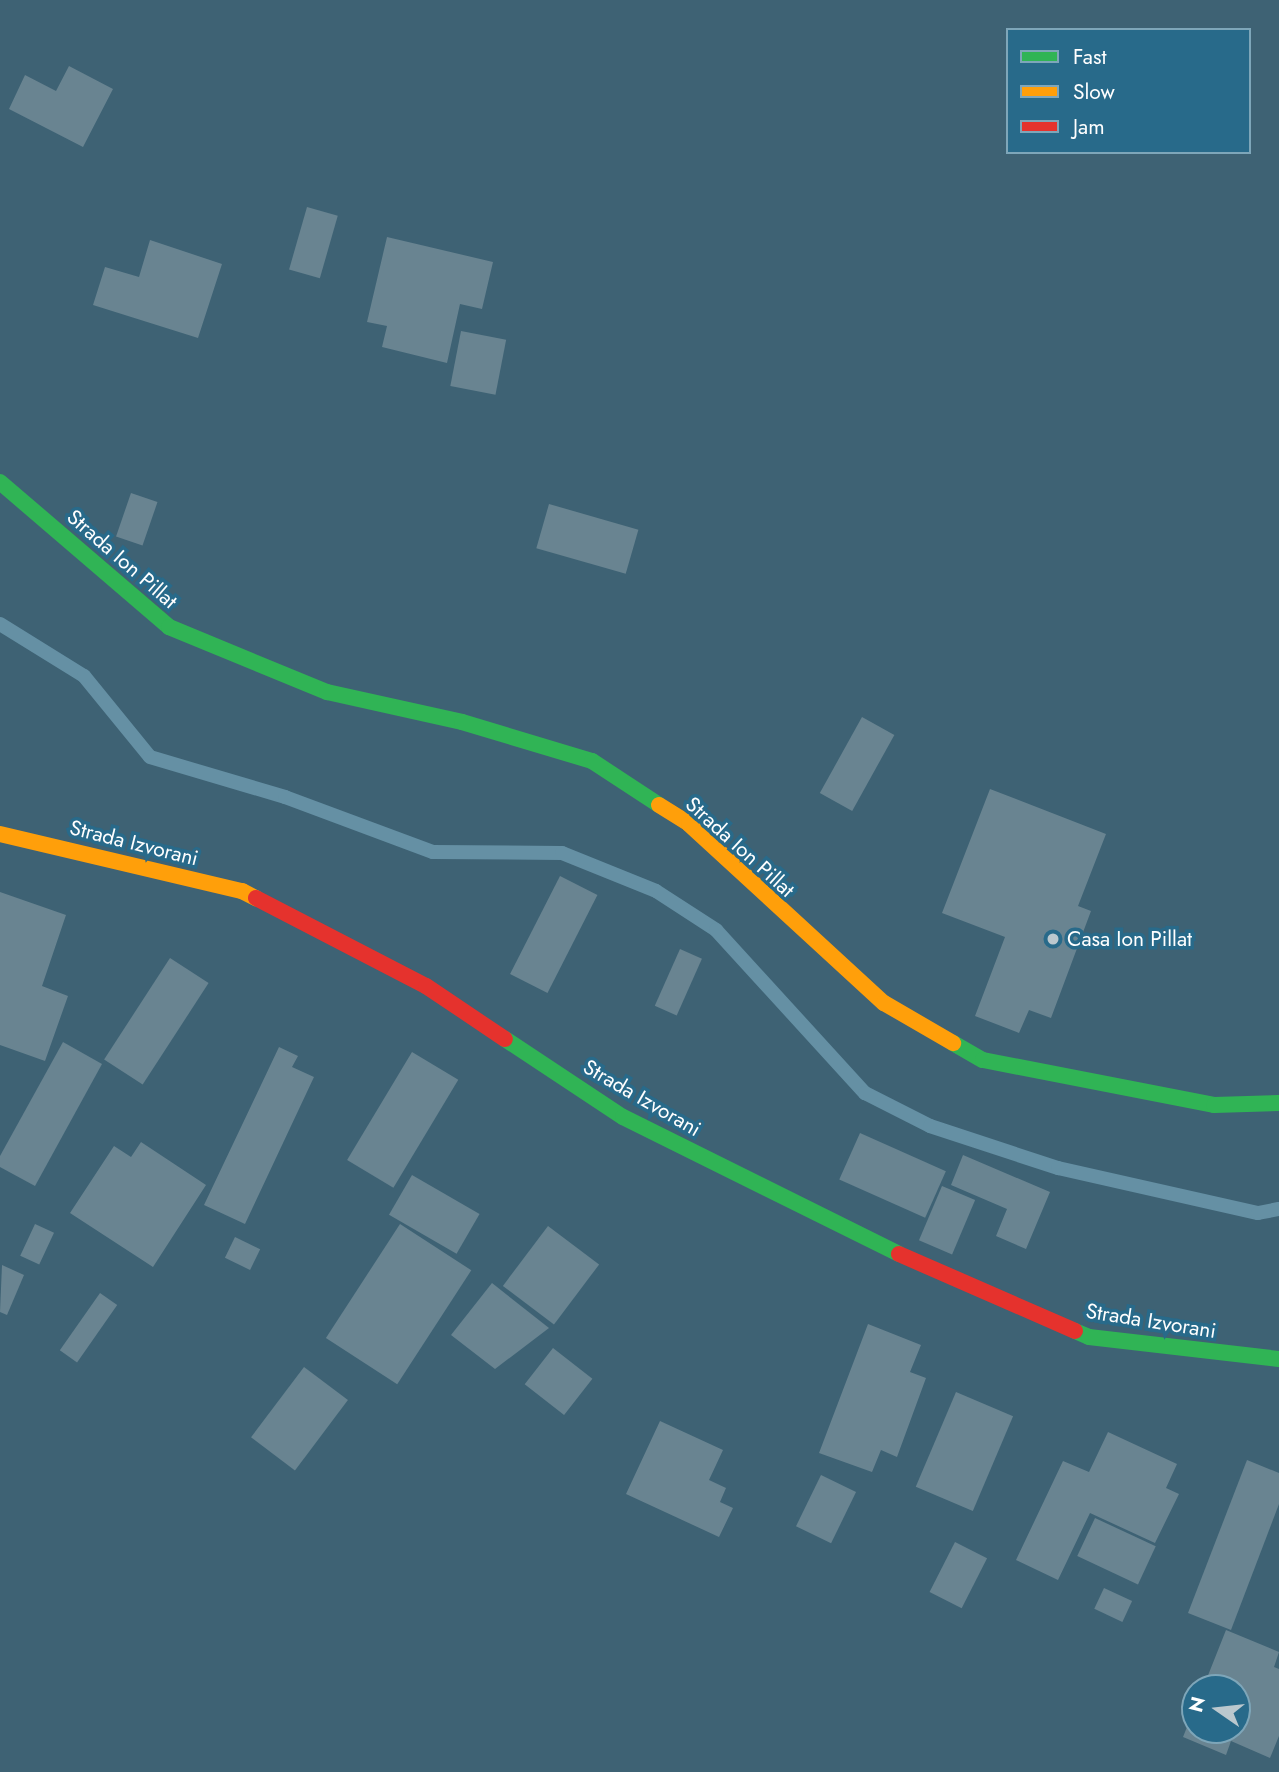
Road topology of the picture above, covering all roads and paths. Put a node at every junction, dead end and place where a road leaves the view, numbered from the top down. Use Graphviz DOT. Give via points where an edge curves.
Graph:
graph roads {
  1 [pos="0,482"];
  2 [pos="0,834"];
  3 [pos="1279,1103"];
  4 [pos="1279,1359"];
  1 -- 3 [label="street, Strada Ion Pillat" via="169,627 327,692 462,722 592,761 689,824 884,1003 983,1060 1214,1105"];
  2 -- 4 [label="street, Strada Izvorani" via="242,891 426,986 623,1117 937,1273 1089,1337"];
}
